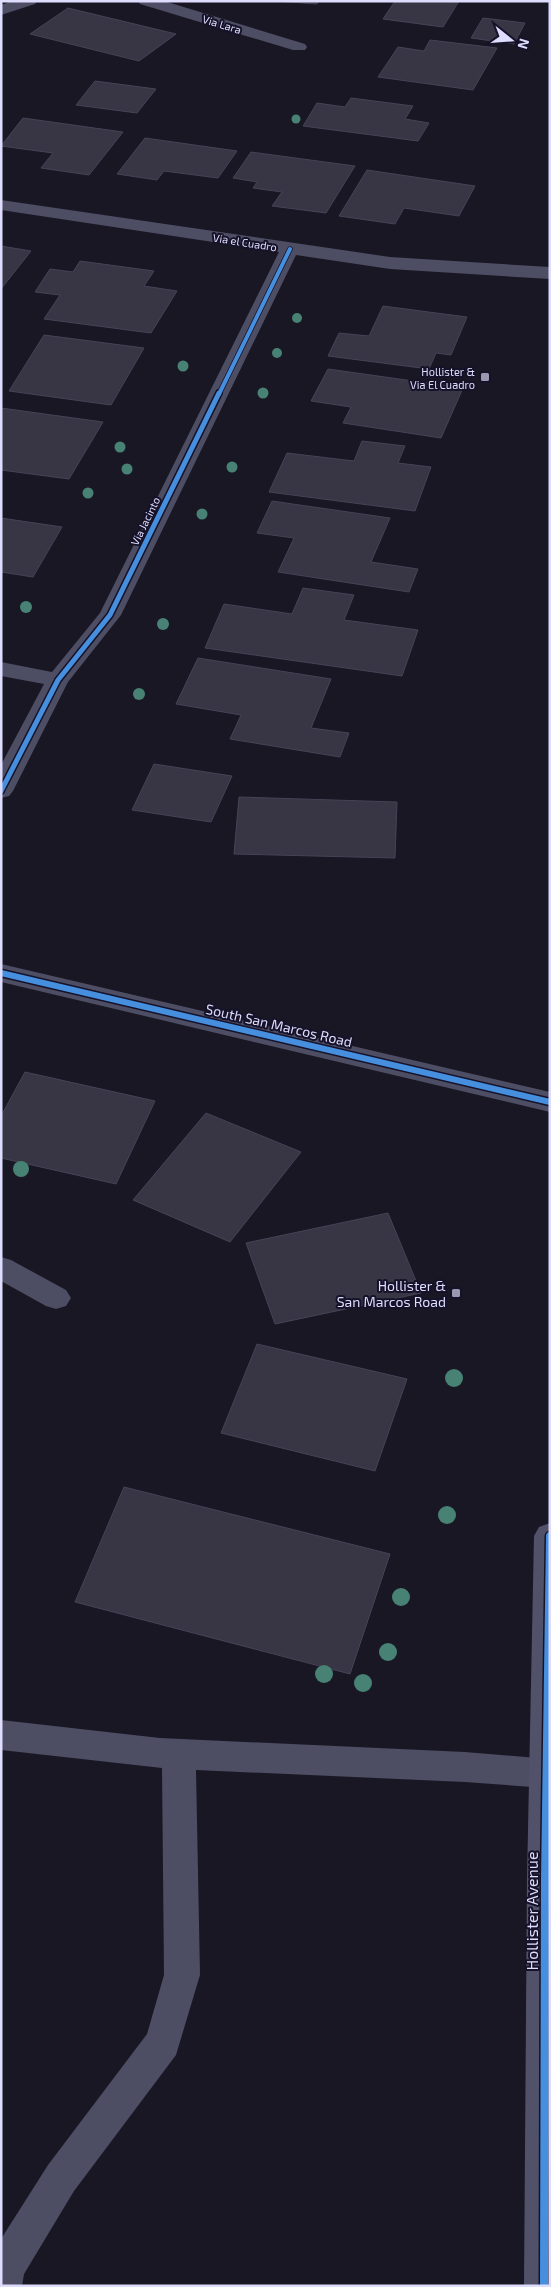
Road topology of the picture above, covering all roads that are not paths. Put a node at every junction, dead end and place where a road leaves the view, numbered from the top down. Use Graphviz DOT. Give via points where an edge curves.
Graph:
graph roads {
  1 [pos="29,1"];
  2 [pos="146,1"];
  3 [pos="1,10"];
  4 [pos="299,47"];
  5 [pos="1,205"];
  6 [pos="290,248"];
  7 [pos="550,273"];
  8 [pos="1,669"];
  9 [pos="58,680"];
  10 [pos="1,791"];
  11 [pos="1,973"];
  12 [pos="550,1102"];
  13 [pos="1,1268"];
  14 [pos="56,1298"];
  15 [pos="550,1536"];
  16 [pos="1,1735"];
  17 [pos="179,1753"];
  18 [pos="546,1773"];
  19 [pos="2,2286"];
  20 [pos="544,2286"];
  1 -- 3 [label="street"];
  2 -- 4 [label="street, Via Lara"];
  5 -- 6 [label="street, Via el Cuadro"];
  6 -- 7 [label="street, Via el Cuadro" via="390,263"];
  6 -- 9 [label="street, Via Jacinto" via="110,615"];
  8 -- 9 [label="street"];
  9 -- 10 [label="street, Via Jacinto"];
  11 -- 12 [label="street, South San Marcos Road"];
  13 -- 14 [label="street"];
  15 -- 18 [label="main road, Hollister Avenue"];
  16 -- 17 [label="street"];
  17 -- 18 [label="street" via="465,1766"];
  17 -- 19 [label="street" via="182,1975 163,2044 61,2178 6,2268"];
  18 -- 20 [label="main road, Hollister Avenue"];
}
